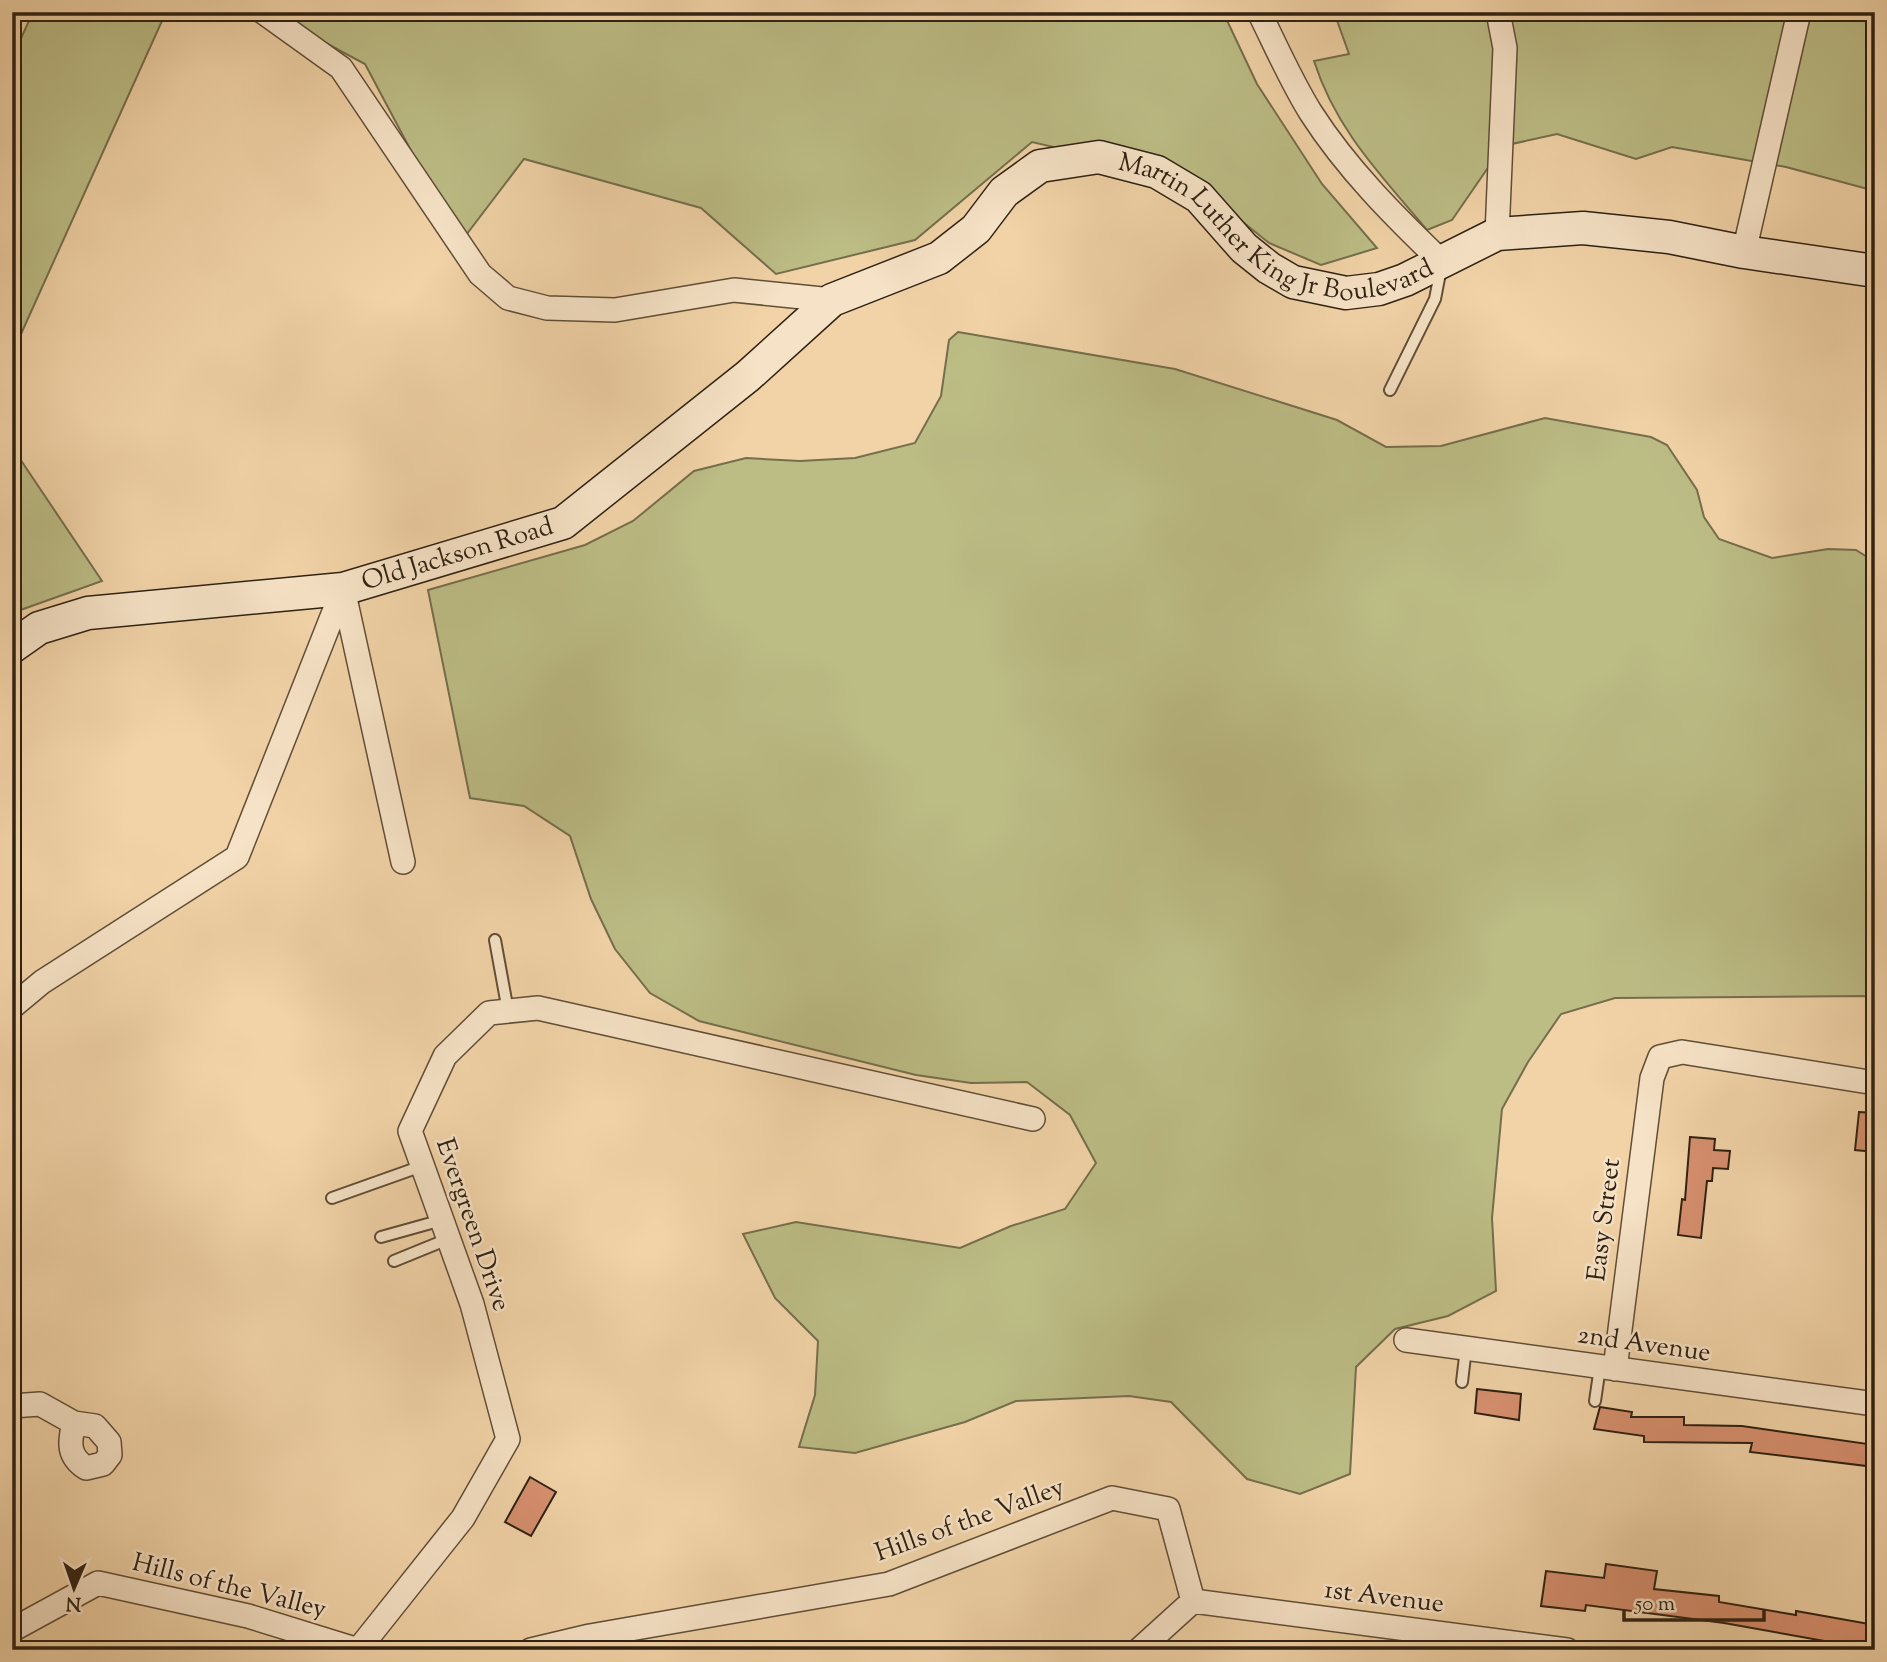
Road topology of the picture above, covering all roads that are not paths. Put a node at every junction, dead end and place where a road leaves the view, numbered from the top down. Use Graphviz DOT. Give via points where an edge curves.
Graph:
graph roads {
  1 [pos="263,12"];
  2 [pos="1259,12"];
  3 [pos="1498,12"];
  4 [pos="1799,12"];
  5 [pos="1497,234"];
  6 [pos="1744,252"];
  7 [pos="1442,261"];
  8 [pos="1875,271"];
  9 [pos="832,300"];
  10 [pos="1390,390"];
  11 [pos="343,589"];
  12 [pos="12,648"];
  13 [pos="403,862"];
  14 [pos="495,940"];
  15 [pos="12,1007"];
  16 [pos="508,1012"];
  17 [pos="1875,1083"];
  18 [pos="1033,1119"];
  19 [pos="422,1166"];
  20 [pos="332,1198"];
  21 [pos="445,1230"];
  22 [pos="381,1237"];
  23 [pos="394,1261"];
  24 [pos="1406,1340"];
  25 [pos="1466,1348"];
  26 [pos="1607,1368"];
  27 [pos="1462,1382"];
  28 [pos="1595,1401"];
  29 [pos="1875,1404"];
  30 [pos="12,1406"];
  31 [pos="74,1423"];
  32 [pos="1193,1601"];
  33 [pos="12,1630"];
  34 [pos="358,1650"];
  35 [pos="531,1650"];
  36 [pos="1139,1650"];
  37 [pos="1567,1650"];
  1 -- 9 [label="street, Martin Luther King Jr Boulevard" via="341,68 480,274 509,298 547,308 615,310 734,290"];
  2 -- 7 [label="street" via="1292,79 1332,143 1367,188"];
  3 -- 5 [label="street" via="1505,56"];
  4 -- 6 [label="street"];
  5 -- 6 [label="street, Martin Luther King Jr Boulevard" via="1583,228 1669,236"];
  5 -- 7 [label="street, Martin Luther King Jr Boulevard"];
  6 -- 8 [label="street, Martin Luther King Jr Boulevard"];
  7 -- 9 [label="street, Martin Luther King Jr Boulevard" via="1379,289 1346,293 1293,282 1244,248 1199,197 1157,172 1099,157 1040,166 1004,192 976,229 939,258"];
  7 -- 10 [label="lane" via="1435,299"];
  9 -- 11 [label="street, Old Jackson Road" via="748,376 563,523"];
  11 -- 12 [label="street, Old Jackson Road" via="88,613 38,628"];
  11 -- 13 [label="street"];
  11 -- 15 [label="street" via="237,857 42,982"];
  14 -- 16 [label="lane"];
  16 -- 18 [label="street, Evergreen Drive" via="538,1008"];
  16 -- 19 [label="street, Evergreen Drive" via="489,1013 445,1056 410,1131"];
  17 -- 26 [label="street, Easy Street" via="1682,1052 1660,1057 1652,1078"];
  19 -- 20 [label="lane"];
  19 -- 21 [label="street, Evergreen Drive"];
  21 -- 22 [label="lane"];
  21 -- 23 [label="lane"];
  21 -- 34 [label="street, Evergreen Drive" via="472,1304 508,1439 463,1518"];
  24 -- 25 [label="street, 2nd Avenue"];
  25 -- 26 [label="street, 2nd Avenue"];
  25 -- 27 [label="lane"];
  26 -- 28 [label="lane"];
  26 -- 29 [label="street, 2nd Avenue"];
  30 -- 31 [label="street" via="40,1404"];
  32 -- 35 [label="street, Hills of the Valley" via="1168,1509 1112,1498 889,1584"];
  32 -- 36 [label="street"];
  32 -- 37 [label="street, 1st Avenue"];
  33 -- 34 [label="street, Hills of the Valley" via="98,1583 248,1616"];
}
